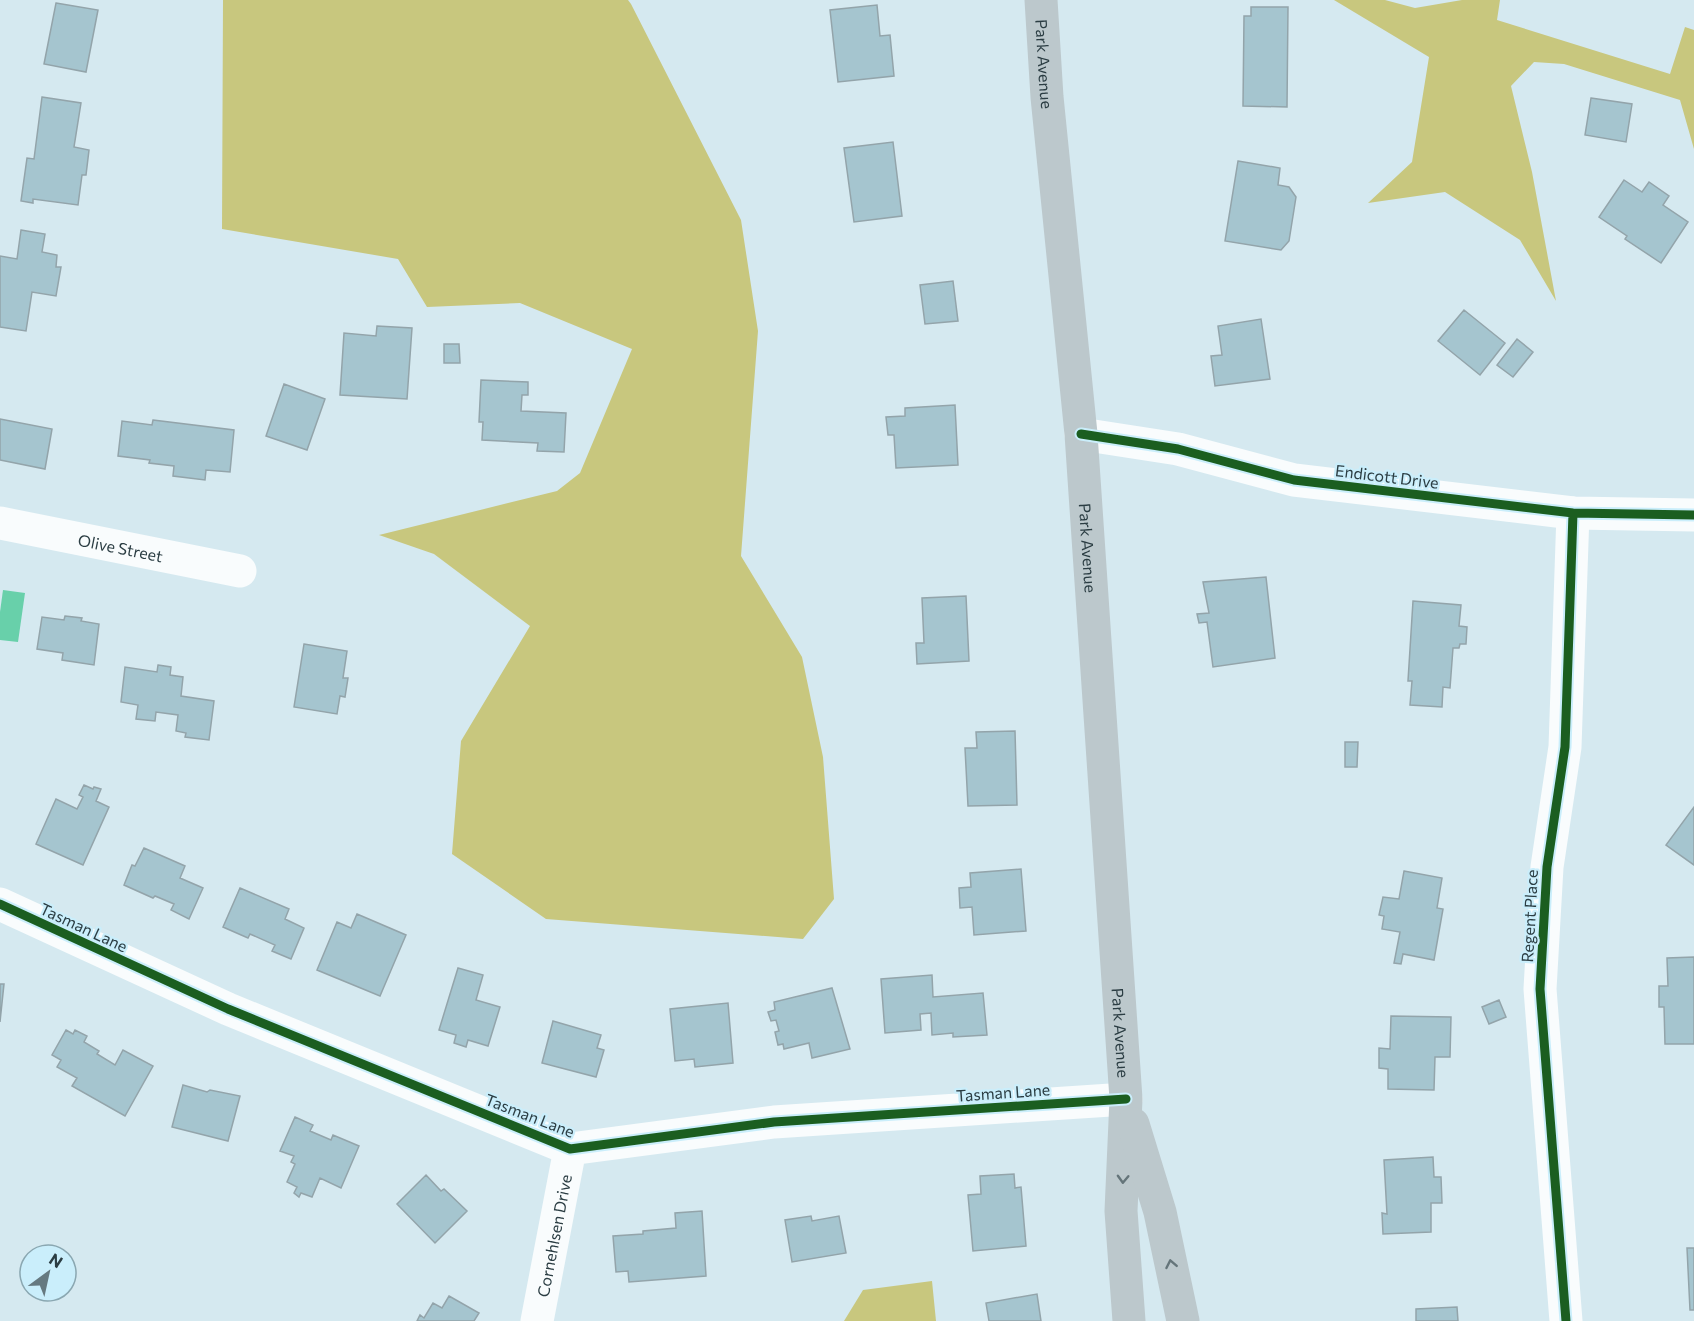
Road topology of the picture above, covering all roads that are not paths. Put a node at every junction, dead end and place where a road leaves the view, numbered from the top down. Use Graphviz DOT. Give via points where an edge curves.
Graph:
graph roads {
  1 [pos="1041,0"];
  2 [pos="1081,434"];
  3 [pos="1574,513"];
  4 [pos="1694,515"];
  5 [pos="0,523"];
  6 [pos="240,571"];
  7 [pos="0,904"];
  8 [pos="1126,1099"];
  9 [pos="570,1149"];
  10 [pos="537,1321"];
  11 [pos="1129,1321"];
  12 [pos="1183,1321"];
  13 [pos="1566,1321"];
  1 -- 2 [label="main road, Park Avenue"];
  2 -- 3 [label="street, Endicott Drive" via="1178,449 1294,480"];
  2 -- 8 [label="main road, Park Avenue"];
  3 -- 4 [label="street, Endicott Drive"];
  3 -- 13 [label="street, Regent Place" via="1565,747 1547,867 1540,989"];
  5 -- 6 [label="street, Olive Street"];
  7 -- 9 [label="street, Tasman Lane" via="228,1009"];
  8 -- 9 [label="street, Tasman Lane" via="774,1122"];
  8 -- 11 [label="main road, Park Avenue, one-way" via="1122,1211"];
  12 -- 8 [label="main road, Park Avenue, one-way" via="1161,1212"];
  9 -- 10 [label="street, Cornehlsen Drive"];
}
